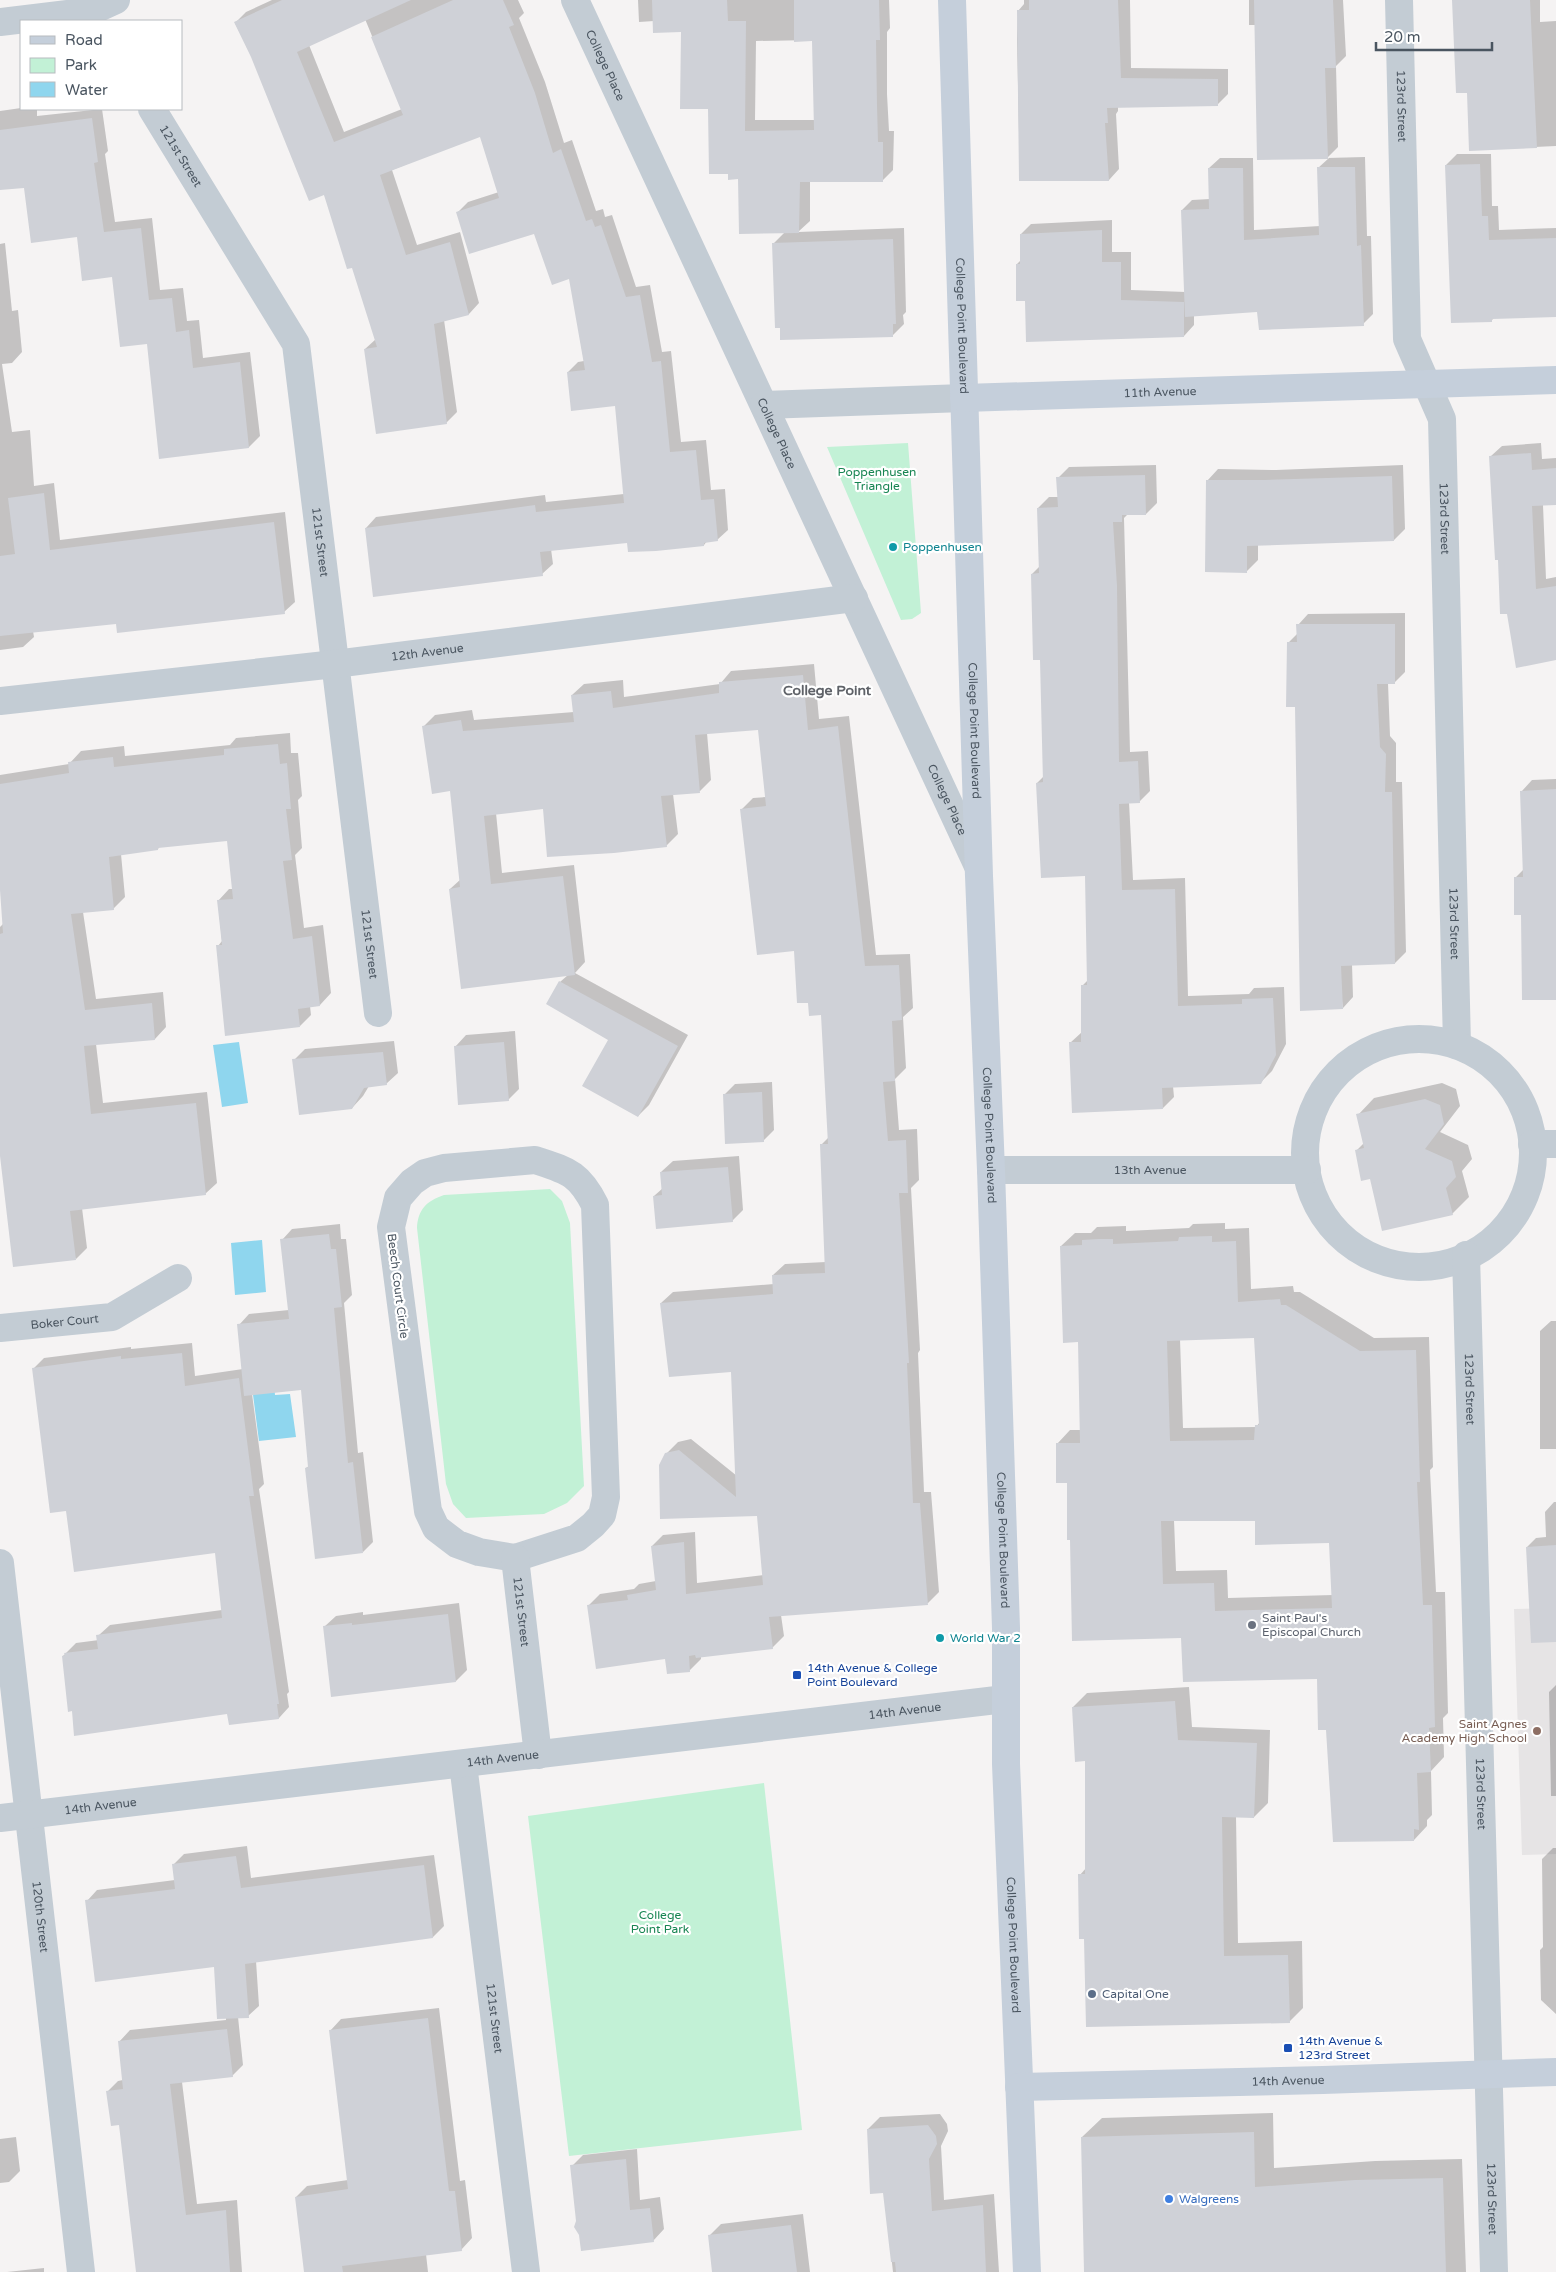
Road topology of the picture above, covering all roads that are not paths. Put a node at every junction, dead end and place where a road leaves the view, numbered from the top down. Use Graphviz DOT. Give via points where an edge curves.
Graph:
graph roads {
  1 [pos="116,0"];
  2 [pos="575,0"];
  3 [pos="952,0"];
  4 [pos="1399,0"];
  5 [pos="95,16"];
  6 [pos="32,20"];
  7 [pos="20,21"];
  8 [pos="0,22"];
  9 [pos="153,110"];
  10 [pos="1556,380"];
  11 [pos="1426,383"];
  12 [pos="964,398"];
  13 [pos="764,405"];
  14 [pos="854,598"];
  15 [pos="335,664"];
  16 [pos="0,701"];
  17 [pos="978,866"];
  18 [pos="378,1013"];
  19 [pos="1457,1045"];
  20 [pos="1544,1144"];
  21 [pos="991,1170"];
  22 [pos="1307,1170"];
  23 [pos="1466,1255"];
  24 [pos="178,1278"];
  25 [pos="0,1328"];
  26 [pos="516,1558"];
  27 [pos="0,1563"];
  28 [pos="1005,1699"];
  29 [pos="538,1755"];
  30 [pos="463,1764"];
  31 [pos="28,1814"];
  32 [pos="0,1818"];
  33 [pos="1556,2072"];
  34 [pos="1487,2074"];
  35 [pos="1019,2088"];
  36 [pos="81,2272"];
  37 [pos="526,2272"];
  38 [pos="1026,2272"];
  39 [pos="1494,2272"];
  1 -- 5 [label="street"];
  2 -- 13 [label="street, College Place"];
  3 -- 12 [label="street, College Point Boulevard"];
  4 -- 11 [label="street, 123rd Street" via="1406,340"];
  5 -- 6 [label="street"];
  7 -- 8 [label="street"];
  9 -- 15 [label="street, 121st Street" via="296,344"];
  10 -- 11 [label="street, 11th Avenue"];
  11 -- 12 [label="street, 11th Avenue"];
  11 -- 19 [label="street, 123rd Street" via="1442,419"];
  12 -- 13 [label="street, 11th Avenue"];
  12 -- 17 [label="street, College Point Boulevard"];
  13 -- 14 [label="street, College Place"];
  14 -- 15 [label="street, 12th Avenue"];
  14 -- 17 [label="street, College Place"];
  15 -- 16 [label="street, 12th Avenue"];
  15 -- 18 [label="street, 121st Street"];
  17 -- 21 [label="street, College Point Boulevard"];
  19 -- 20 [label="street" via="1478,1055 1507,1079 1527,1113 1531,1128"];
  19 -- 22 [label="street" via="1420,1039 1393,1042 1360,1055 1346,1065 1329,1083 1313,1112 1306,1141"];
  20 -- 23 [label="street" via="1533,1164 1526,1193 1514,1217 1486,1246"];
  21 -- 22 [label="street, 13th Avenue"];
  21 -- 28 [label="street, College Point Boulevard" via="1006,1618"];
  22 -- 23 [label="street" via="1320,1210 1339,1234 1357,1249 1385,1262 1415,1267 1452,1262"];
  23 -- 34 [label="street, 123rd Street"];
  24 -- 25 [label="street, Boker Court" via="112,1317"];
  26 -- 26 [label="street, Beech Court Circle" via="577,1538 602,1515 606,1497 595,1206 586,1188 568,1171 535,1160 444,1168 425,1173 398,1198 390,1227 428,1511 436,1528 457,1544 479,1552"];
  26 -- 29 [label="street, 121st Street"];
  27 -- 31 [label="street, 120th Street"];
  28 -- 29 [label="street, 14th Avenue"];
  28 -- 35 [label="street, College Point Boulevard"];
  29 -- 30 [label="street, 14th Avenue"];
  30 -- 31 [label="street, 14th Avenue"];
  30 -- 37 [label="street, 121st Street"];
  31 -- 32 [label="street, 14th Avenue"];
  31 -- 36 [label="street, 120th Street"];
  33 -- 34 [label="street, 14th Avenue"];
  34 -- 35 [label="street, 14th Avenue"];
  34 -- 39 [label="street, 123rd Street"];
  35 -- 38 [label="street, College Point Boulevard"];
}
